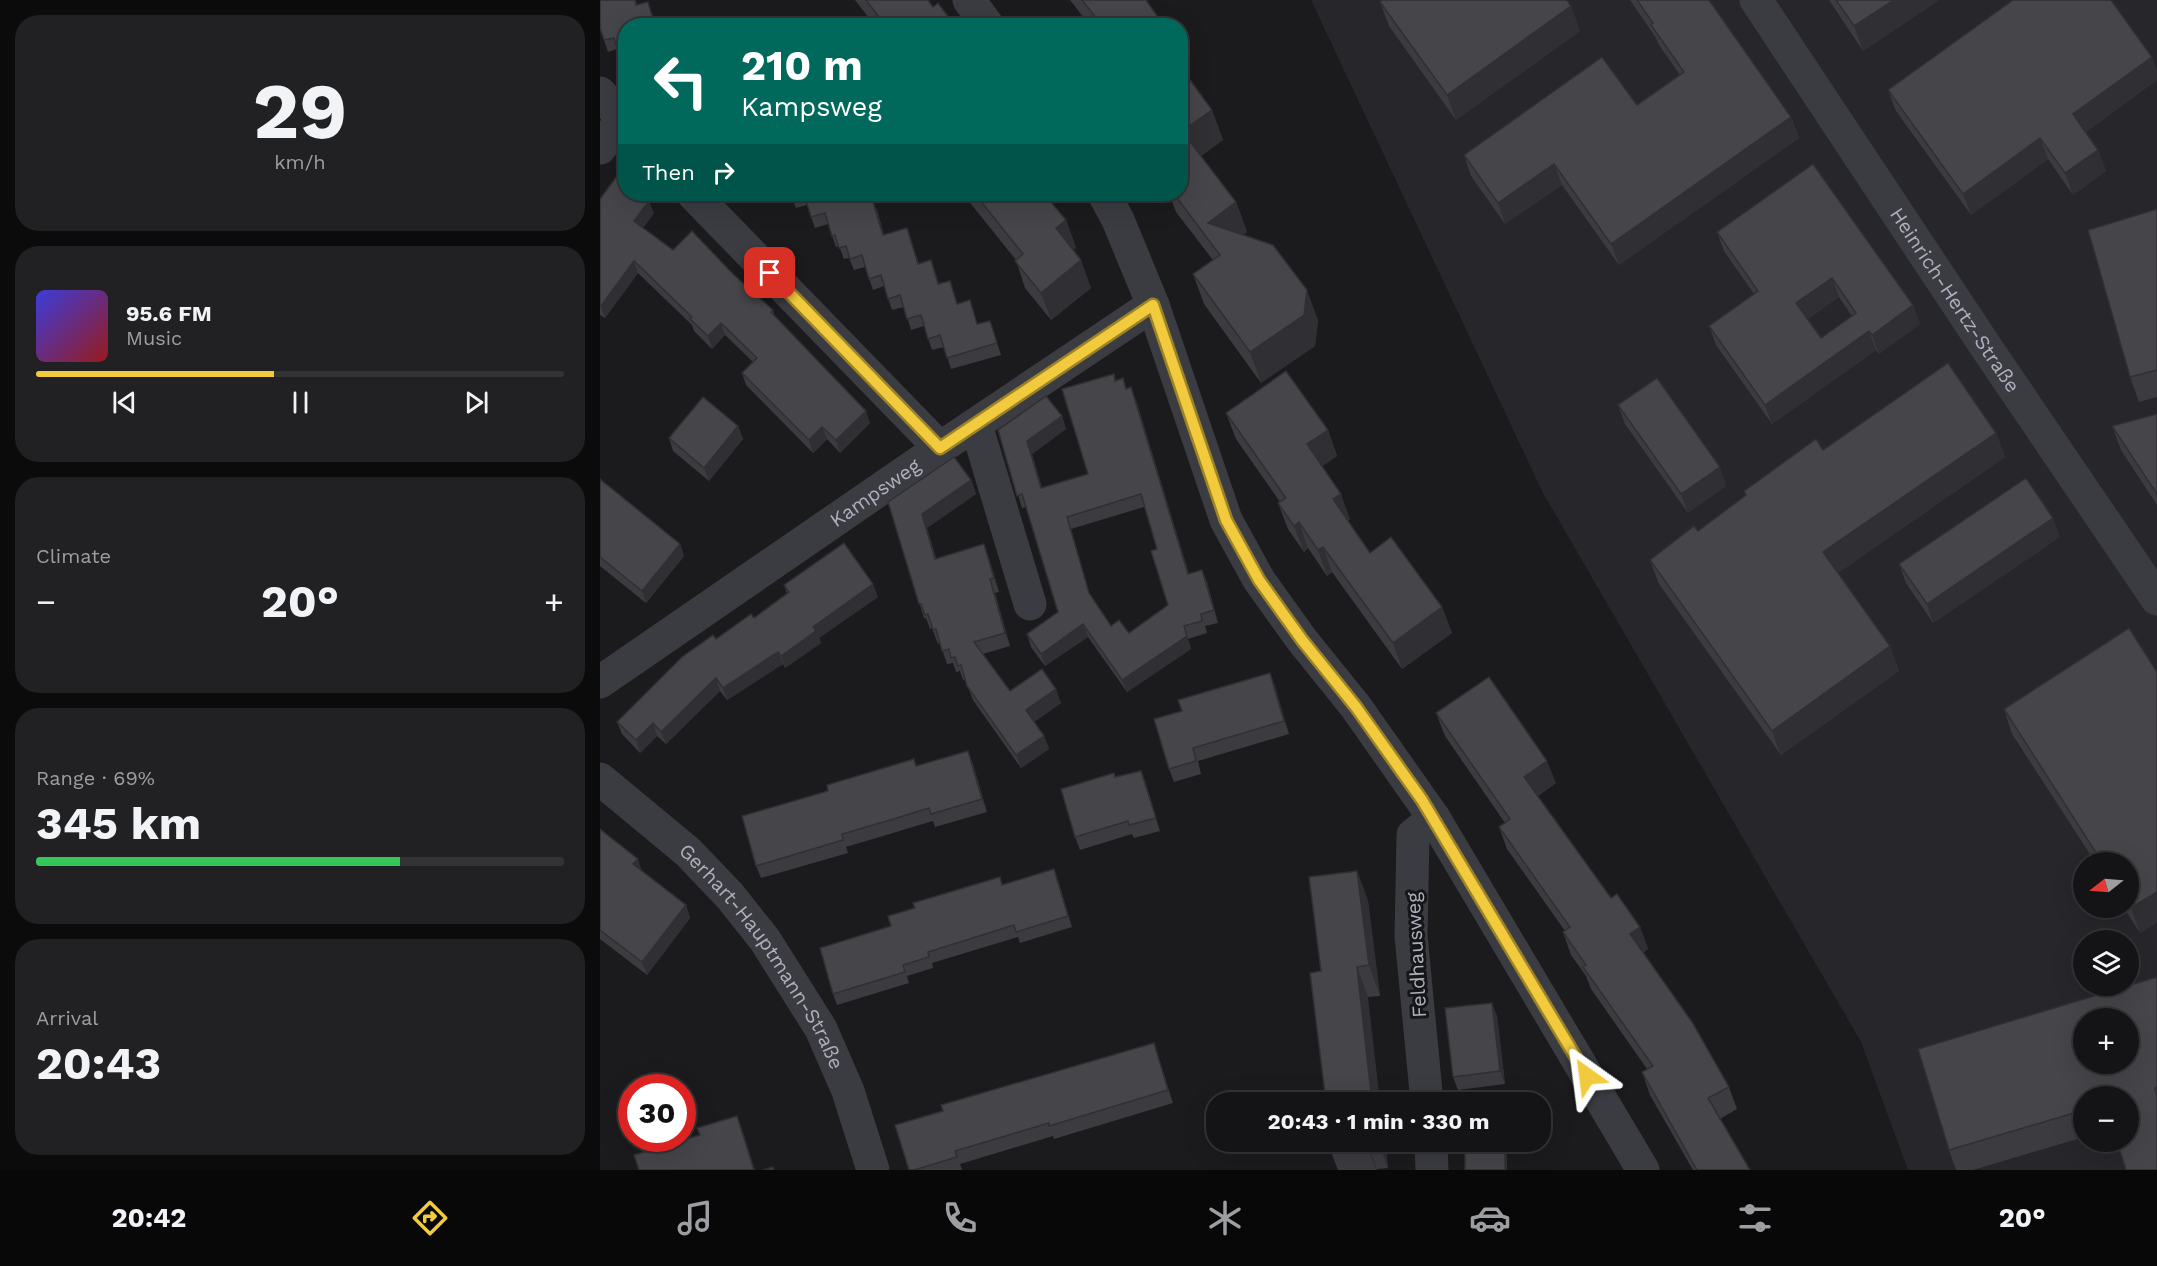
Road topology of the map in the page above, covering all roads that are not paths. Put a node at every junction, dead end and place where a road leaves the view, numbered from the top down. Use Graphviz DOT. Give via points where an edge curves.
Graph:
graph roads {
  1 [pos="969,0"];
  2 [pos="1756,0"];
  3 [pos="982,18"];
  4 [pos="600,93"];
  5 [pos="618,115"];
  6 [pos="618,128"];
  7 [pos="600,148"];
  8 [pos="700,201"];
  9 [pos="1108,201"];
  10 [pos="1153,305"];
  11 [pos="976,425"];
  12 [pos="940,448"];
  13 [pos="2157,599"];
  14 [pos="1029,604"];
  15 [pos="600,682"];
  16 [pos="600,779"];
  17 [pos="1434,818"];
  18 [pos="1426,1092"];
  19 [pos="1431,1152"];
  20 [pos="873,1170"];
  21 [pos="1432,1170"];
  22 [pos="1643,1170"];
  1 -- 3 [label="street"];
  2 -- 13 [label="street, Heinrich-Hertz-Straße"];
  4 -- 5 [label="street"];
  6 -- 7 [label="street"];
  8 -- 12 [label="street"];
  9 -- 10 [label="street"];
  10 -- 11 [label="street, Kampsweg"];
  10 -- 17 [label="street" via="1226,520 1259,580"];
  11 -- 12 [label="street, Kampsweg"];
  11 -- 14 [label="street"];
  12 -- 15 [label="street, Kampsweg"];
  16 -- 20 [label="street, Gerhart-Hauptmann-Straße" via="687,852 765,940 821,1029 848,1091"];
  17 -- 18 [label="street, Feldhausweg" via="1413,835 1411,936"];
  17 -- 22 [label="street"];
  19 -- 21 [label="street"];
}
